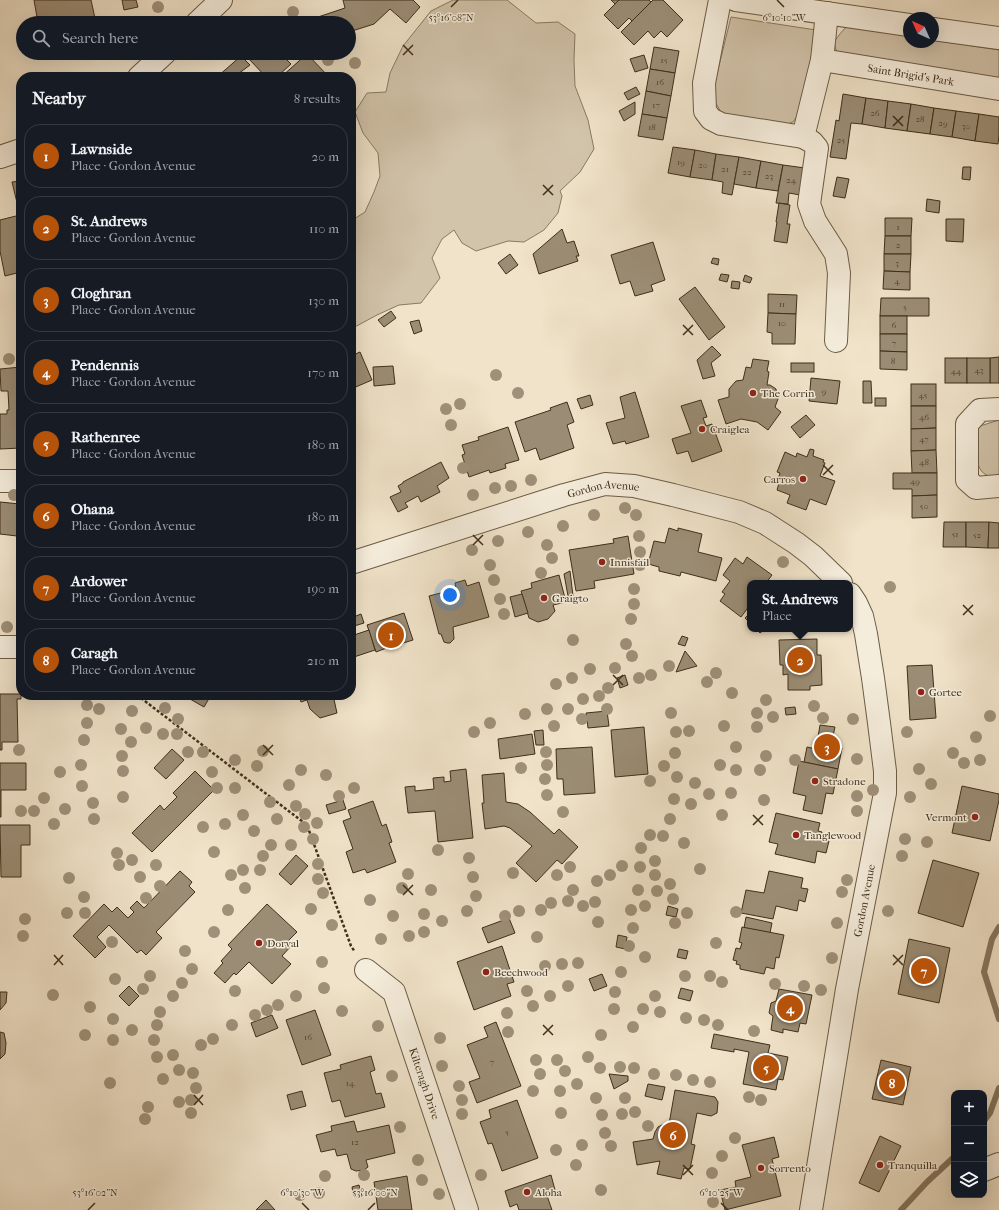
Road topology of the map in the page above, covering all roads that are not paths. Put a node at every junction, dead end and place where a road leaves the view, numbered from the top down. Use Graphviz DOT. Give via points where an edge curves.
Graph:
graph roads {
  1 [pos="221,0"];
  2 [pos="720,0"];
  3 [pos="736,0"];
  4 [pos="827,13"];
  5 [pos="204,16"];
  6 [pos="903,24"];
  7 [pos="939,29"];
  8 [pos="999,38"];
  9 [pos="157,60"];
  10 [pos="822,60"];
  11 [pos="144,72"];
  12 [pos="999,90"];
  13 [pos="808,140"];
  14 [pos="16,152"];
  15 [pos="0,157"];
  16 [pos="836,342"];
  17 [pos="999,409"];
  18 [pos="0,481"];
  19 [pos="16,481"];
  20 [pos="999,486"];
  21 [pos="356,561"];
  22 [pos="838,580"];
  23 [pos="853,598"];
  24 [pos="0,646"];
  25 [pos="16,647"];
  26 [pos="366,970"];
  27 [pos="999,1164"];
  28 [pos="987,1169"];
  29 [pos="467,1210"];
  30 [pos="811,1210"];
  1 -- 5 [label="street"];
  2 -- 13 [label="street" via="704,83 706,111 711,119 721,124"];
  3 -- 4 [label="street"];
  4 -- 6 [label="street"];
  4 -- 10 [label="street"];
  7 -- 8 [label="street"];
  9 -- 11 [label="street"];
  10 -- 12 [label="street, Saint Brigid's Park"];
  10 -- 13 [label="street"];
  13 -- 16 [label="street" via="818,151 810,204 814,221 836,254 839,272"];
  14 -- 15 [label="street"];
  17 -- 20 [label="street" via="980,410 967,424 966,466 966,480 976,488"];
  18 -- 19 [label="street"];
  21 -- 22 [label="street, Gordon Avenue" via="606,484 634,486 673,495 739,512 761,521 813,556"];
  23 -- 30 [label="street, Gordon Avenue" via="862,616 866,634 886,782 847,989"];
  24 -- 25 [label="street"];
  26 -- 29 [label="street, Kilteragh Drive" via="394,992"];
  27 -- 28 [label="street"];
}
